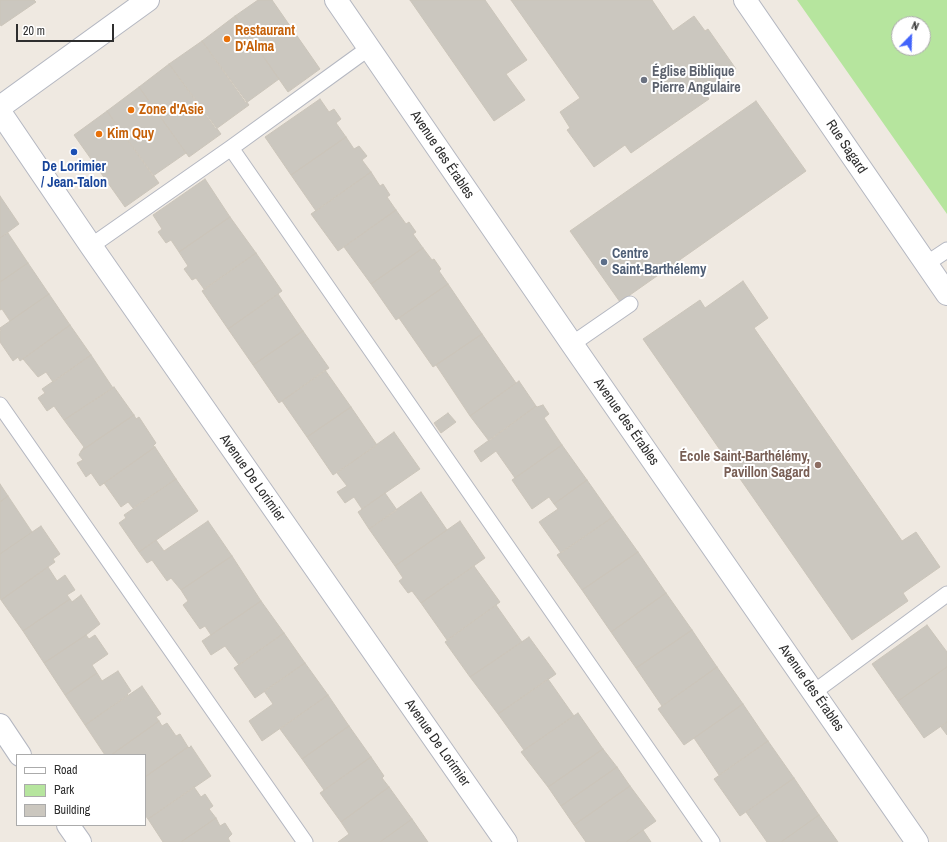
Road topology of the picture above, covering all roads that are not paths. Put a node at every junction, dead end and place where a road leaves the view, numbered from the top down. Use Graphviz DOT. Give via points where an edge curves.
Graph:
graph roads {
  1 [pos="148,0"];
  2 [pos="336,0"];
  3 [pos="745,0"];
  4 [pos="370,48"];
  5 [pos="0,107"];
  6 [pos="0,112"];
  7 [pos="231,148"];
  8 [pos="91,246"];
  9 [pos="947,250"];
  10 [pos="926,264"];
  11 [pos="947,294"];
  12 [pos="630,304"];
  13 [pos="572,344"];
  14 [pos="0,405"];
  15 [pos="947,594"];
  16 [pos="814,692"];
  17 [pos="0,725"];
  18 [pos="19,754"];
  19 [pos="69,826"];
  20 [pos="80,842"];
  21 [pos="305,842"];
  22 [pos="506,842"];
  23 [pos="712,842"];
  24 [pos="917,842"];
  1 -- 5 [label="street"];
  2 -- 4 [label="street, Avenue des Érables"];
  3 -- 10 [label="street, Rue Sagard"];
  4 -- 7 [label="lane"];
  4 -- 13 [label="street, Avenue des Érables"];
  6 -- 8 [label="street, Avenue De Lorimier"];
  7 -- 8 [label="lane"];
  7 -- 23 [label="lane"];
  8 -- 22 [label="street, Avenue De Lorimier"];
  9 -- 10 [label="lane"];
  10 -- 11 [label="street, Rue Sagard"];
  12 -- 13 [label="lane"];
  13 -- 16 [label="street, Avenue des Érables"];
  14 -- 21 [label="lane"];
  15 -- 16 [label="lane"];
  16 -- 24 [label="street, Avenue des Érables"];
  17 -- 18 [label="street"];
  19 -- 20 [label="street"];
}
